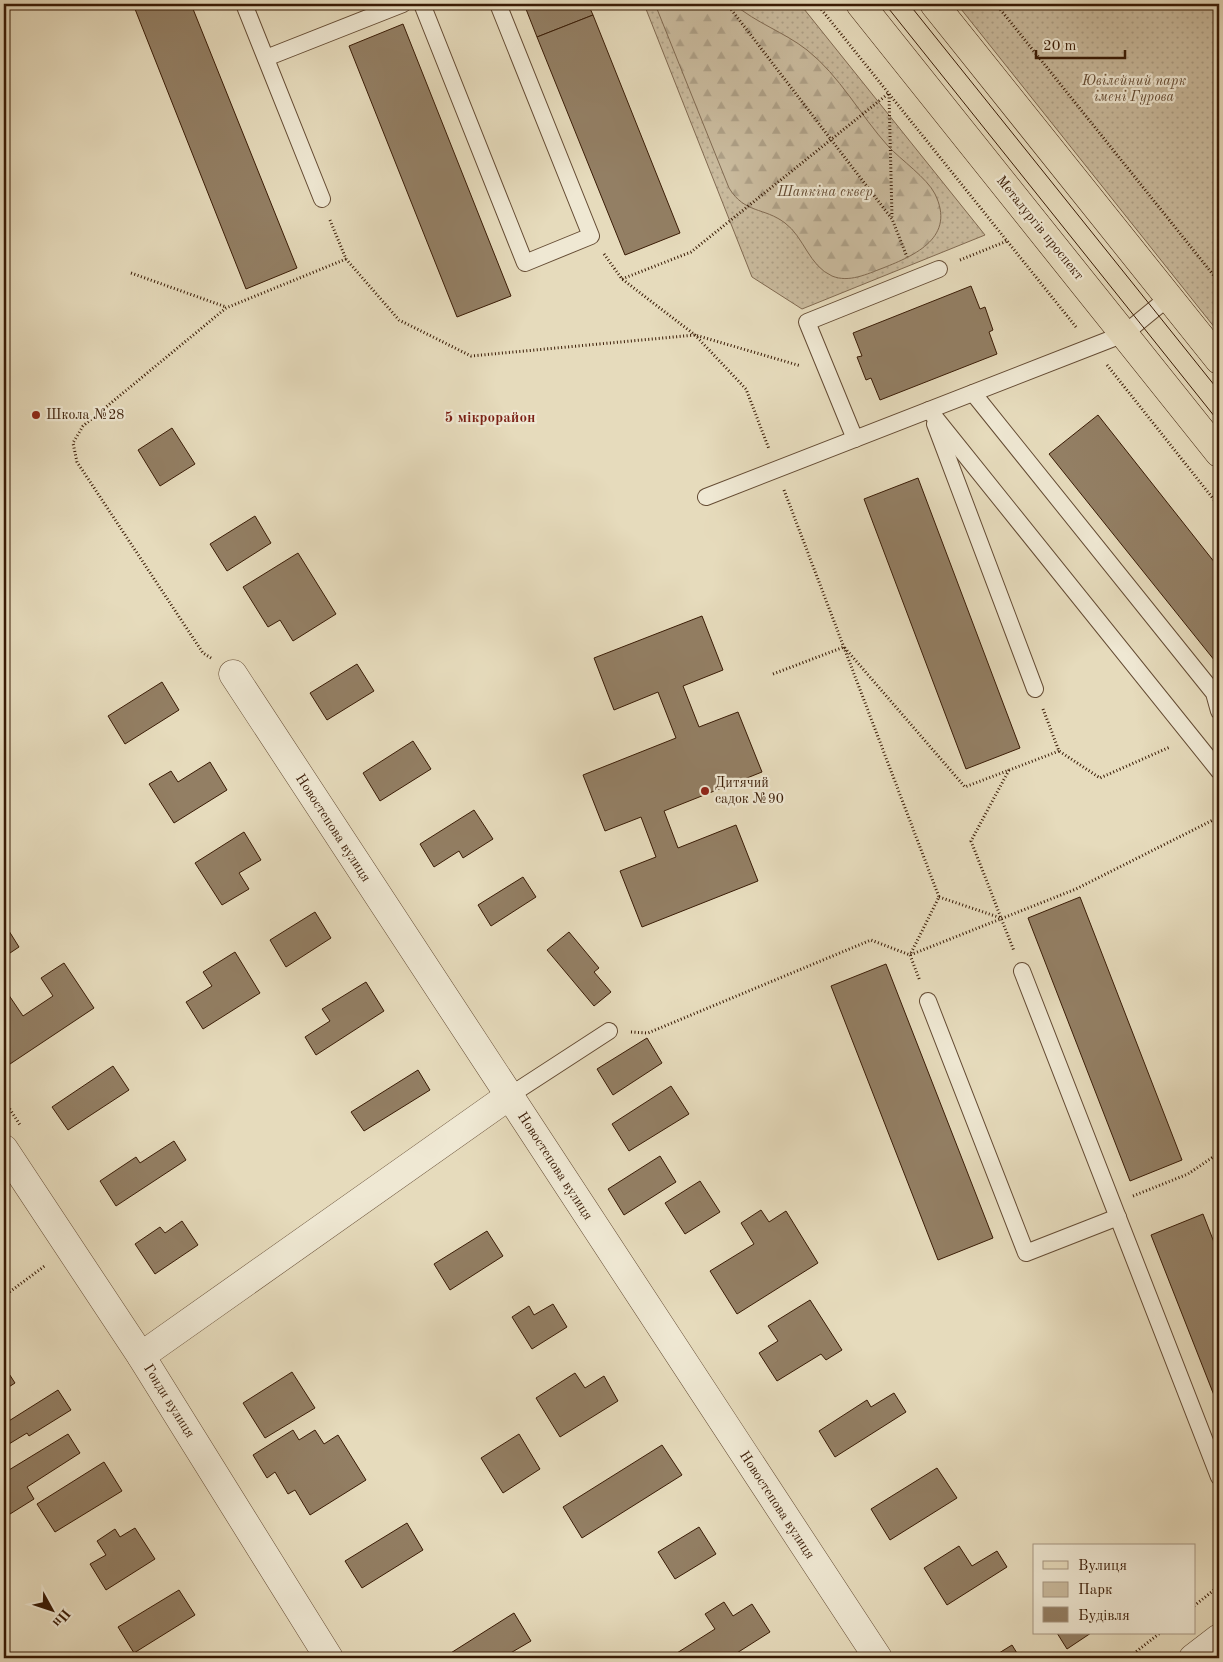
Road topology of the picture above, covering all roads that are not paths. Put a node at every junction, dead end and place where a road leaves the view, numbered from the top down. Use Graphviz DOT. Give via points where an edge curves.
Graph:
graph roads {
  1 [pos="244,4"];
  2 [pos="403,4"];
  3 [pos="422,4"];
  4 [pos="498,4"];
  5 [pos="860,4"];
  6 [pos="934,4"];
  7 [pos="266,58"];
  8 [pos="322,198"];
  9 [pos="939,269"];
  10 [pos="1169,297"];
  11 [pos="1124,334"];
  12 [pos="1219,360"];
  13 [pos="973,392"];
  14 [pos="929,410"];
  15 [pos="854,439"];
  16 [pos="1219,453"];
  17 [pos="706,497"];
  18 [pos="233,674"];
  19 [pos="1035,689"];
  20 [pos="1219,711"];
  21 [pos="1219,771"];
  22 [pos="1022,971"];
  23 [pos="928,1000"];
  24 [pos="609,1031"];
  25 [pos="509,1096"];
  26 [pos="4,1149"];
  27 [pos="1115,1210"];
  28 [pos="142,1356"];
  29 [pos="1219,1477"];
  30 [pos="1219,1638"];
  31 [pos="329,1658"];
  32 [pos="878,1658"];
  33 [pos="1193,1658"];
  1 -- 7 [label="lane"];
  2 -- 7 [label="lane"];
  3 -- 4 [label="lane" via="525,263 591,236"];
  5 -- 11 [label="main road, Металургів проспект"];
  6 -- 10 [label="main road"];
  7 -- 8 [label="lane"];
  9 -- 15 [label="lane" via="807,322"];
  10 -- 11 [label="lane"];
  10 -- 12 [label="main road"];
  11 -- 13 [label="lane"];
  11 -- 16 [label="main road, Металургів проспект"];
  13 -- 14 [label="lane"];
  13 -- 20 [label="lane" via="1214,693"];
  14 -- 15 [label="lane"];
  14 -- 19 [label="lane"];
  14 -- 21 [label="lane"];
  15 -- 17 [label="lane"];
  18 -- 25 [label="street, Новостепова вулиця"];
  22 -- 27 [label="lane"];
  23 -- 27 [label="lane" via="1026,1253"];
  24 -- 25 [label="lane"];
  25 -- 28 [label="street"];
  25 -- 32 [label="street, Новостепова вулиця"];
  26 -- 28 [label="street, Гонди вулиця"];
  27 -- 29 [label="lane"];
  28 -- 31 [label="street, Гонди вулиця"];
  30 -- 33 [label="street"];
}
